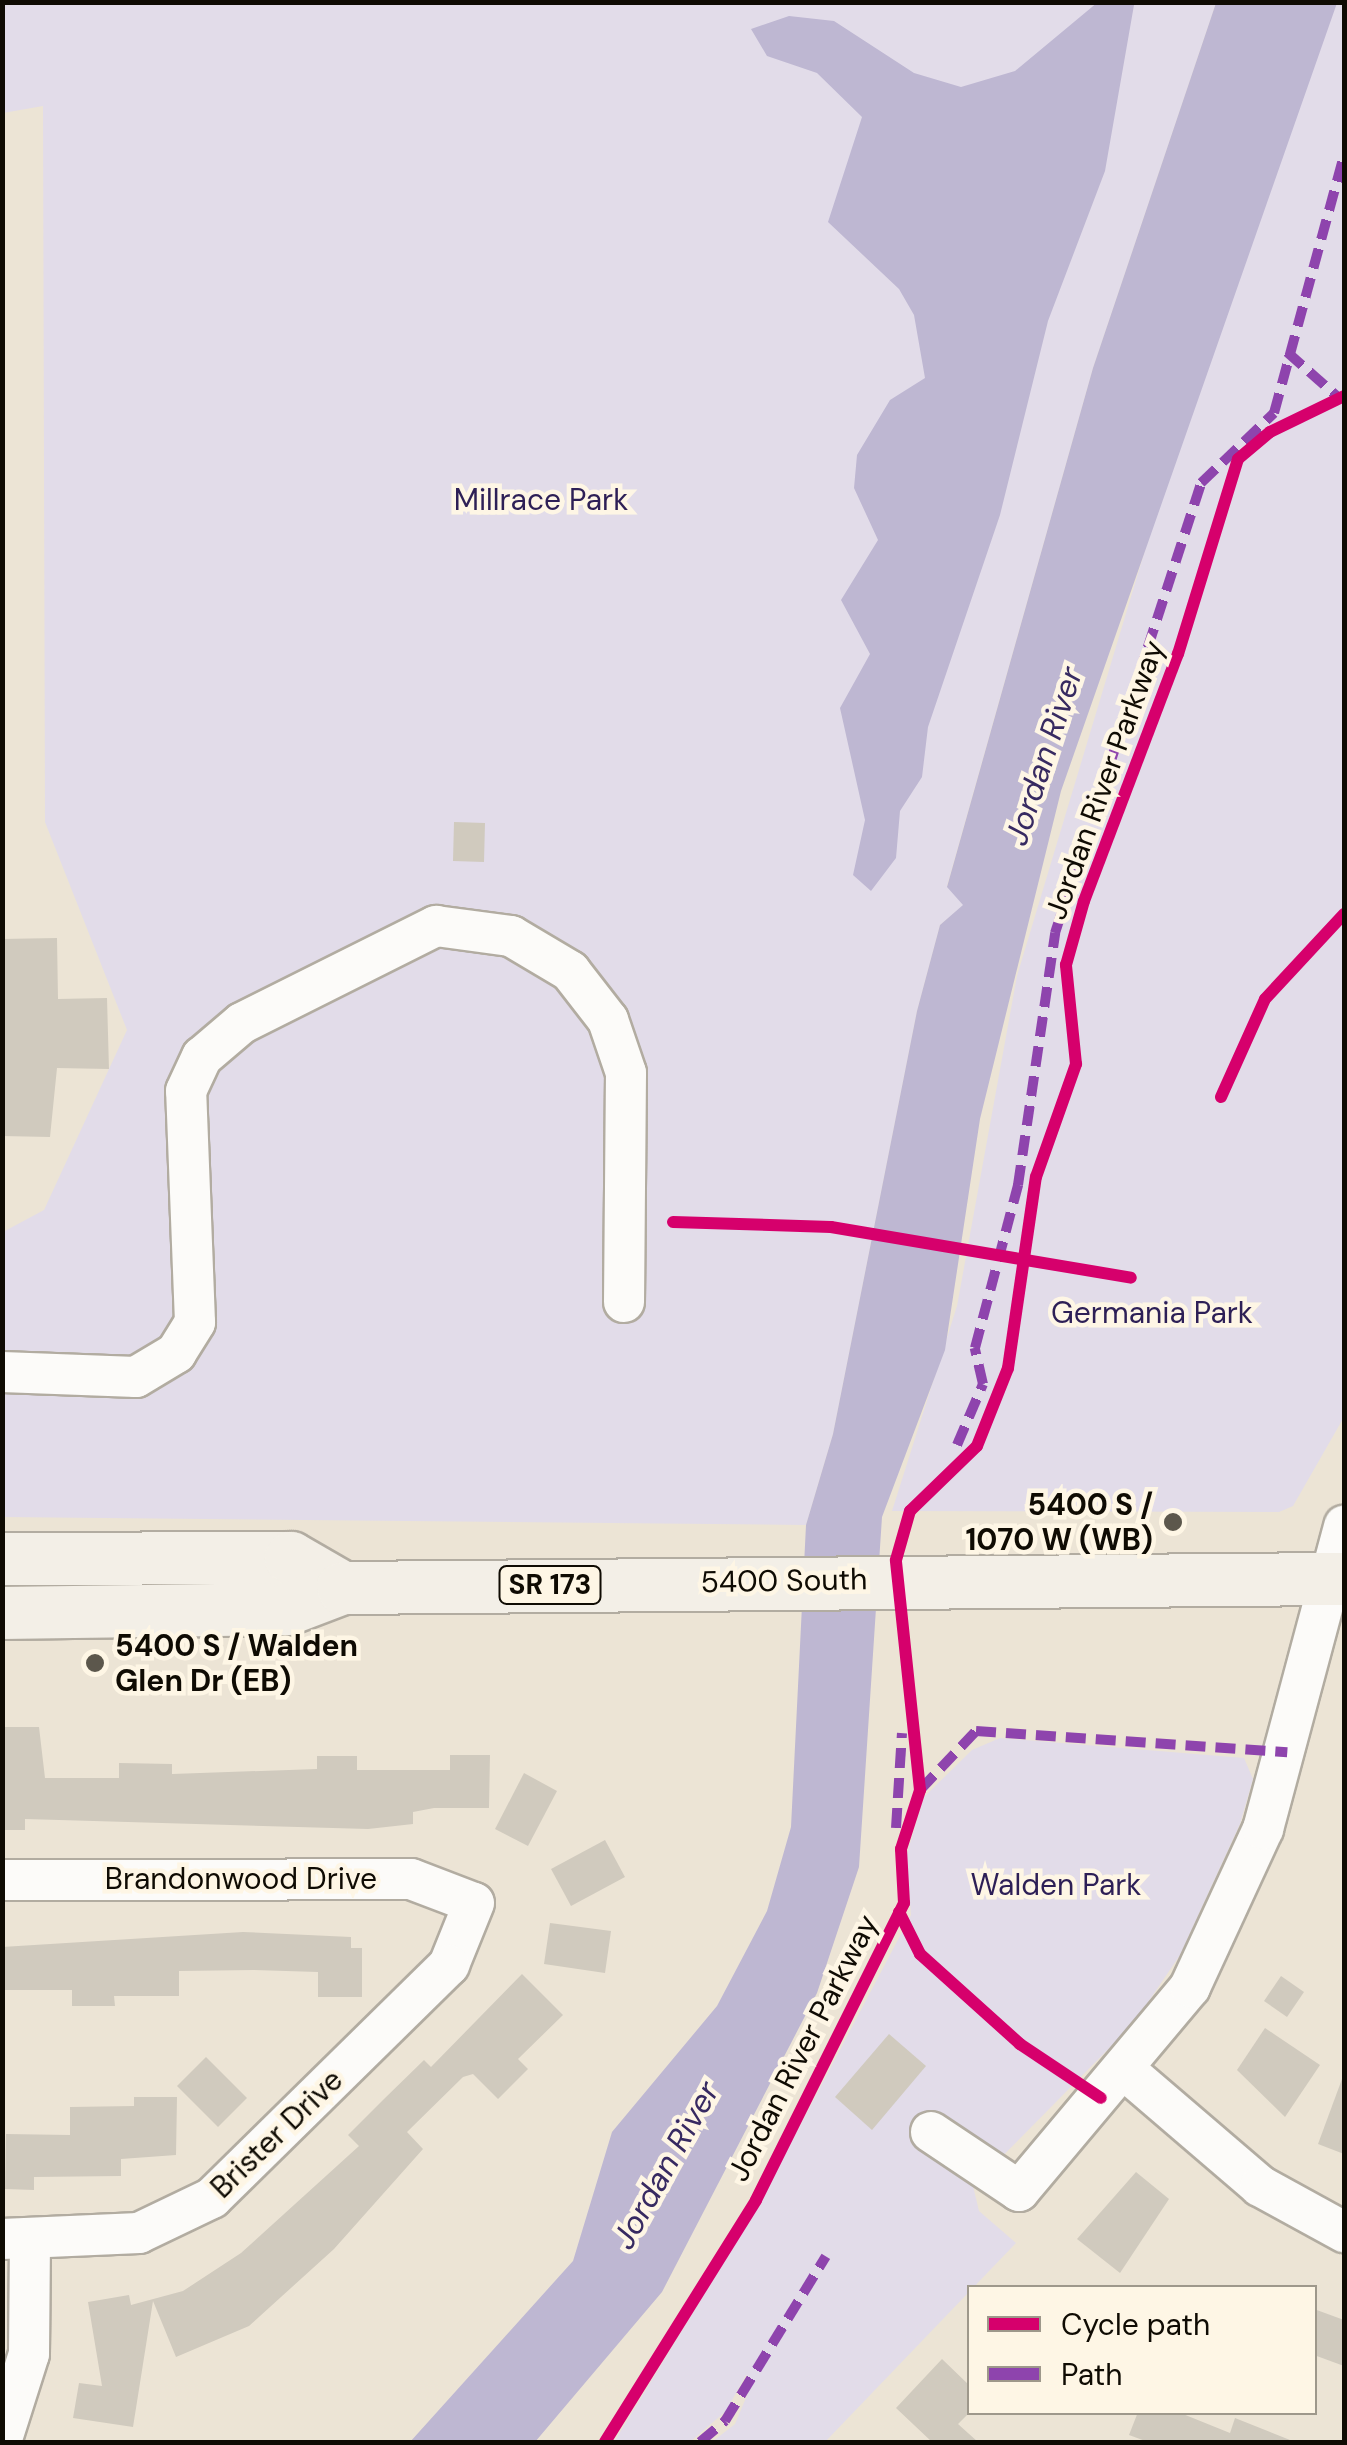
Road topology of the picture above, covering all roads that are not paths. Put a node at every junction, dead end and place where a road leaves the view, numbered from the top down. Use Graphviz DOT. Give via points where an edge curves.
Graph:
graph roads {
  1 [pos="624,1302"];
  2 [pos="2,1372"];
  3 [pos="1344,1526"];
  4 [pos="2,1559"];
  5 [pos="1336,1578"];
  6 [pos="344,1588"];
  7 [pos="2,1613"];
  8 [pos="2,1880"];
  9 [pos="474,1903"];
  10 [pos="1126,2071"];
  11 [pos="931,2132"];
  12 [pos="1344,2232"];
  13 [pos="16,2239"];
  14 [pos="2,2439"];
  1 -- 2 [label="street" via="626,1072 608,1020 570,971 511,936 436,926 242,1023 202,1057 186,1091 195,1322 176,1352 136,1378"];
  3 -- 5 [label="street"];
  4 -- 6 [label="main road" via="291,1558"];
  5 -- 6 [label="main road, 5400 South / SR 173"];
  5 -- 10 [label="street" via="1287,1752 1235,1902 1190,1987"];
  6 -- 7 [label="main road, 5400 South / SR 173" via="288,1609"];
  8 -- 9 [label="street, Brandonwood Drive" via="411,1879"];
  9 -- 13 [label="street, Brister Drive" via="449,1965 212,2198 139,2233"];
  10 -- 11 [label="street" via="1019,2191"];
  10 -- 12 [label="street" via="1260,2186"];
  13 -- 14 [label="street" via="30,2354"];
}
